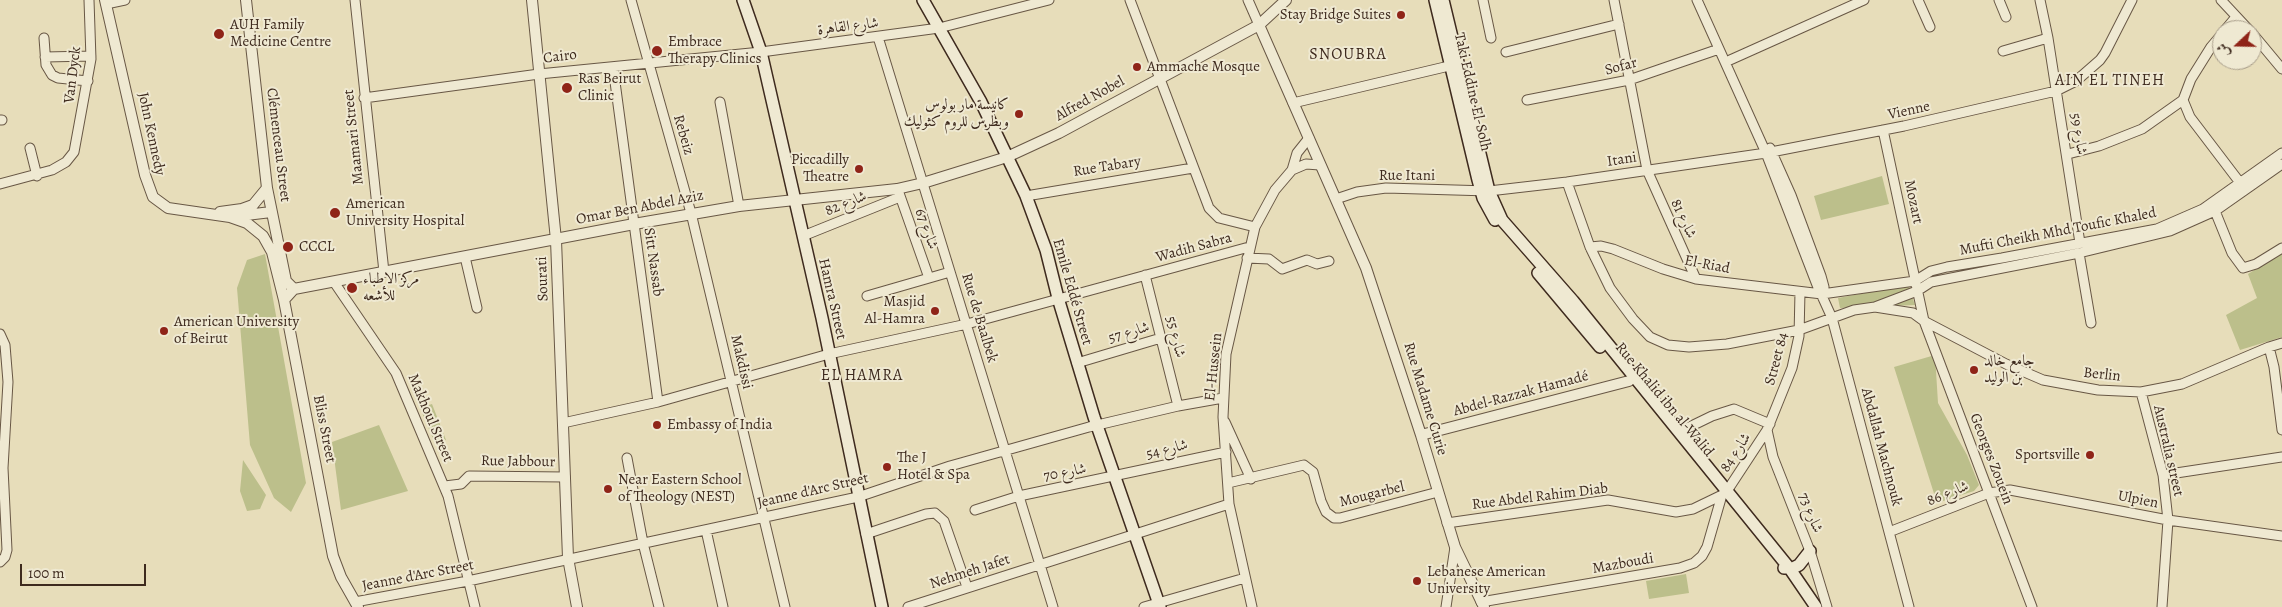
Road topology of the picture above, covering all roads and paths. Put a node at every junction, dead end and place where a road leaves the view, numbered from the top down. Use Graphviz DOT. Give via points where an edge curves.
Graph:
graph roads {
  1 [pos="89,0"];
  2 [pos="125,0"];
  3 [pos="246,0"];
  4 [pos="355,0"];
  5 [pos="532,0"];
  6 [pos="630,0"];
  7 [pos="743,0"];
  8 [pos="923,0"];
  9 [pos="1049,0"];
  10 [pos="1130,0"];
  11 [pos="1248,0"];
  12 [pos="1286,0"];
  13 [pos="1435,0"];
  14 [pos="1443,0"];
  15 [pos="1483,0"];
  16 [pos="1614,0"];
  17 [pos="1697,0"];
  18 [pos="1703,0"];
  19 [pos="1864,0"];
  20 [pos="1918,0"];
  21 [pos="1998,0"];
  22 [pos="2040,0"];
  23 [pos="2132,0"];
  24 [pos="2221,0"];
  25 [pos="106,2"];
  26 [pos="2006,17"];
  27 [pos="2236,17"];
  28 [pos="2233,20"];
  29 [pos="2239,20"];
  30 [pos="1619,24"];
  31 [pos="1260,25"];
  32 [pos="1930,27"];
  33 [pos="939,28"];
  34 [pos="878,37"];
  35 [pos="44,38"];
  36 [pos="1491,38"];
  37 [pos="2048,38"];
  38 [pos="2264,45"];
  39 [pos="2212,46"];
  40 [pos="1719,50"];
  41 [pos="2003,51"];
  42 [pos="760,52"];
  43 [pos="1506,52"];
  44 [pos="45,56"];
  45 [pos="91,56"];
  46 [pos="1730,60"];
  47 [pos="2282,60"];
  48 [pos="649,64"];
  49 [pos="1450,66"];
  50 [pos="613,67"];
  51 [pos="2282,69"];
  52 [pos="539,74"];
  53 [pos="1160,78"];
  54 [pos="1629,80"];
  55 [pos="88,81"];
  56 [pos="2056,92"];
  57 [pos="364,98"];
  58 [pos="1527,100"];
  59 [pos="2183,100"];
  60 [pos="720,102"];
  61 [pos="1293,103"];
  62 [pos="1883,130"];
  63 [pos="1309,138"];
  64 [pos="30,148"];
  65 [pos="1769,152"];
  66 [pos="2282,153"];
  67 [pos="2068,154"];
  68 [pos="1007,157"];
  69 [pos="2282,164"];
  70 [pos="1320,165"];
  71 [pos="1192,168"];
  72 [pos="1292,170"];
  73 [pos="1647,170"];
  74 [pos="36,176"];
  75 [pos="1567,182"];
  76 [pos="923,183"];
  77 [pos="0,184"];
  78 [pos="2241,184"];
  79 [pos="267,188"];
  80 [pos="1485,191"];
  81 [pos="899,194"];
  82 [pos="1026,196"];
  83 [pos="794,199"];
  84 [pos="1336,200"];
  85 [pos="739,206"];
  86 [pos="2215,211"];
  87 [pos="271,212"];
  88 [pos="212,213"];
  89 [pos="691,213"];
  90 [pos="230,216"];
  91 [pos="634,224"];
  92 [pos="1255,227"];
  93 [pos="274,230"];
  94 [pos="263,236"];
  95 [pos="803,236"];
  96 [pos="556,240"];
  97 [pos="1590,246"];
  98 [pos="1249,247"];
  99 [pos="2080,248"];
  100 [pos="2282,248"];
  101 [pos="272,252"];
  102 [pos="465,257"];
  103 [pos="1246,258"];
  104 [pos="1328,261"];
  105 [pos="384,272"];
  106 [pos="950,272"];
  107 [pos="1145,275"];
  108 [pos="929,278"];
  109 [pos="1696,279"];
  110 [pos="1915,281"];
  111 [pos="334,282"];
  112 [pos="294,289"];
  113 [pos="1917,291"];
  114 [pos="1800,292"];
  115 [pos="1822,294"];
  116 [pos="866,296"];
  117 [pos="1058,298"];
  118 [pos="284,300"];
  119 [pos="1875,307"];
  120 [pos="477,308"];
  121 [pos="1832,318"];
  122 [pos="1924,321"];
  123 [pos="2091,322"];
  124 [pos="967,324"];
  125 [pos="1799,330"];
  126 [pos="0,334"];
  127 [pos="1161,338"];
  128 [pos="2282,343"];
  129 [pos="2269,347"];
  130 [pos="829,354"];
  131 [pos="1077,363"];
  132 [pos="732,380"];
  133 [pos="1629,381"];
  134 [pos="2141,392"];
  135 [pos="1223,398"];
  136 [pos="658,402"];
  137 [pos="1178,406"];
  138 [pos="1223,417"];
  139 [pos="563,423"];
  140 [pos="1097,425"];
  141 [pos="1769,427"];
  142 [pos="2282,430"];
  143 [pos="1679,432"];
  144 [pos="1421,435"];
  145 [pos="1005,450"];
  146 [pos="1226,452"];
  147 [pos="2282,457"];
  148 [pos="627,458"];
  149 [pos="2163,475"];
  150 [pos="565,477"];
  151 [pos="1116,477"];
  152 [pos="1251,479"];
  153 [pos="1228,483"];
  154 [pos="445,486"];
  155 [pos="1438,492"];
  156 [pos="1724,493"];
  157 [pos="1989,493"];
  158 [pos="1019,496"];
  159 [pos="858,497"];
  160 [pos="1229,504"];
  161 [pos="975,510"];
  162 [pos="763,518"];
  163 [pos="2168,520"];
  164 [pos="1447,523"];
  165 [pos="706,530"];
  166 [pos="1889,532"];
  167 [pos="1135,533"];
  168 [pos="866,534"];
  169 [pos="2282,536"];
  170 [pos="643,543"];
  171 [pos="1455,547"];
  172 [pos="1810,551"];
  173 [pos="568,558"];
  174 [pos="0,562"];
  175 [pos="1040,565"];
  176 [pos="1785,568"];
  177 [pos="1245,578"];
  178 [pos="468,581"];
  179 [pos="967,587"];
  180 [pos="357,604"];
  181 [pos="1483,604"];
  182 [pos="1160,605"];
  183 [pos="475,607"];
  184 [pos="577,607"];
  185 [pos="659,607"];
  186 [pos="723,607"];
  187 [pos="785,607"];
  188 [pos="882,607"];
  189 [pos="908,607"];
  190 [pos="1054,607"];
  191 [pos="1144,607"];
  192 [pos="1252,607"];
  193 [pos="1446,607"];
  194 [pos="1807,607"];
  195 [pos="1816,607"];
  196 [pos="1827,607"];
  197 [pos="1909,607"];
  198 [pos="2032,607"];
  199 [pos="2162,607"];
  1 -- 45 [label="street, Van Dyck"];
  2 -- 25 [label="street"];
  3 -- 79 [label="street, Clémenceau Street"];
  4 -- 57 [label="street, Maamari Street"];
  5 -- 52 [label="street, Sourati"];
  6 -- 48 [label="street, Rebeiz"];
  7 -- 42 [label="main road, Hamra Street"];
  8 -- 33 [label="main road, Emile Eddé Street"];
  9 -- 33 [label="street, شارع القاهرة"];
  10 -- 53 [label="street"];
  11 -- 31 [label="street"];
  12 -- 31 [label="street, Alfred Nobel"];
  13 -- 49 [label="main road, Taki Eddine El-Solh"];
  14 -- 80 [label="main road, Taki Eddine El-Solh"];
  15 -- 36 [label="street"];
  16 -- 30 [label="street, شارع 81"];
  17 -- 40 [label="street, Abdallah Machnouk"];
  18 -- 46 [label="street, Abdallah Machnouk"];
  19 -- 46 [label="street"];
  20 -- 32 [label="street"];
  21 -- 26 [label="street"];
  22 -- 37 [label="street, شارع 59"];
  23 -- 56 [label="street, Vienne" via="2100,60 2076,81"];
  24 -- 27 [label="street"];
  25 -- 88 [label="street, John Kennedy" via="149,190 168,208"];
  27 -- 28 [label="street"];
  27 -- 29 [label="street"];
  30 -- 43 [label="street"];
  30 -- 54 [label="street, شارع 81"];
  31 -- 53 [label="street, Alfred Nobel"];
  31 -- 61 [label="street"];
  33 -- 34 [label="street, شارع القاهرة"];
  33 -- 68 [label="main road, Emile Eddé Street" via="981,102"];
  34 -- 42 [label="street, شارع القاهرة"];
  34 -- 76 [label="street, Rue de Baalbek"];
  35 -- 44 [label="street"];
  37 -- 41 [label="street"];
  37 -- 56 [label="street, شارع 59"];
  38 -- 47 [label="street"];
  38 -- 51 [label="street"];
  39 -- 59 [label="street" via="2191,79"];
  40 -- 54 [label="street, Sofar"];
  40 -- 65 [label="street, Abdallah Machnouk"];
  42 -- 48 [label="street, Cairo"];
  42 -- 83 [label="main road, Hamra Street"];
  44 -- 45 [label="street"];
  44 -- 55 [label="street" via="48,72 56,78"];
  45 -- 55 [label="street, Van Dyck"];
  46 -- 65 [label="street, Abdallah Machnouk"];
  48 -- 50 [label="street, Cairo"];
  48 -- 89 [label="street, Rebeiz"];
  49 -- 61 [label="street"];
  49 -- 80 [label="main road, Taki Eddine El-Solh"];
  50 -- 52 [label="street, Cairo"];
  50 -- 91 [label="street, Sitt Nassab"];
  52 -- 57 [label="street, Cairo"];
  52 -- 96 [label="street, Sourati"];
  53 -- 68 [label="street, Alfred Nobel" via="1060,134"];
  53 -- 71 [label="street"];
  54 -- 58 [label="street, Sofar"];
  54 -- 73 [label="street, شارع 81"];
  55 -- 74 [label="street, Van Dyck" via="74,152 66,162"];
  56 -- 62 [label="street, Vienne"];
  56 -- 67 [label="street, شارع 59"];
  57 -- 105 [label="street, Maamari Street"];
  59 -- 67 [label="street" via="2142,129"];
  59 -- 78 [label="street" via="2190,118"];
  60 -- 85 [label="street"];
  61 -- 63 [label="street"];
  62 -- 65 [label="street, Vienne"];
  62 -- 110 [label="street, Mozart"];
  63 -- 70 [label="street"];
  63 -- 72 [label="street, El-Hussein" via="1297,153"];
  64 -- 74 [label="street"];
  65 -- 73 [label="street, Itani"];
  65 -- 115 [label="street, Abdallah Machnouk"];
  66 -- 78 [label="street, Mufti Cheikh Mhd Toufic Khaled"];
  67 -- 99 [label="street, شارع 59"];
  68 -- 76 [label="street, Omar Ben Abdel Aziz"];
  68 -- 82 [label="main road, Emile Eddé Street"];
  69 -- 86 [label="street, Mufti Cheikh Mhd Toufic Khaled"];
  70 -- 72 [label="street" via="1306,164"];
  70 -- 84 [label="street, Rue Madame Curie"];
  71 -- 82 [label="street, Rue Tabary"];
  71 -- 92 [label="street" via="1214,215"];
  72 -- 92 [label="street, El-Hussein" via="1275,190"];
  73 -- 75 [label="street, Itani"];
  73 -- 109 [label="street, شارع 81"];
  74 -- 77 [label="street"];
  75 -- 80 [label="street, Itani"];
  75 -- 97 [label="street"];
  76 -- 81 [label="street, Omar Ben Abdel Aziz"];
  76 -- 106 [label="street, Rue de Baalbek"];
  78 -- 99 [label="street, Mufti Cheikh Mhd Toufic Khaled" via="2203,209 2162,226"];
  79 -- 87 [label="street, Clémenceau Street"];
  79 -- 88 [label="street" via="258,202 248,208"];
  80 -- 84 [label="street, Rue Itani" via="1386,188 1357,192"];
  80 -- 133 [label="main road, Rue Khalid ibn al-Walid" via="1492,215"];
  80 -- 143 [label="main road, Rue Khalid ibn al-Walid" via="1508,227 1573,301"];
  81 -- 83 [label="street, Omar Ben Abdel Aziz"];
  81 -- 95 [label="street, شارع 82"];
  81 -- 108 [label="street, شارع 67"];
  82 -- 117 [label="main road, Emile Eddé Street"];
  83 -- 85 [label="street, Omar Ben Abdel Aziz"];
  83 -- 95 [label="main road, Hamra Street"];
  84 -- 144 [label="street, Rue Madame Curie" via="1366,268"];
  85 -- 89 [label="street, Omar Ben Abdel Aziz"];
  86 -- 99 [label="street, Mufti Cheikh Mhd Toufic Khaled" via="2158,235"];
  86 -- 100 [label="street" via="2232,253 2243,268 2251,267"];
  87 -- 90 [label="street"];
  87 -- 93 [label="street, Clémenceau Street"];
  88 -- 90 [label="street, John Kennedy"];
  89 -- 91 [label="street, Omar Ben Abdel Aziz"];
  89 -- 132 [label="street, Makdissi"];
  90 -- 94 [label="street, John Kennedy"];
  91 -- 96 [label="street, Omar Ben Abdel Aziz"];
  91 -- 136 [label="street, Sitt Nassab"];
  92 -- 98 [label="street, El-Hussein"];
  93 -- 94 [label="street"];
  93 -- 112 [label="street, Clémenceau Street" via="286,281"];
  94 -- 101 [label="street, John Kennedy"];
  95 -- 130 [label="main road, Hamra Street"];
  96 -- 102 [label="street, Omar Ben Abdel Aziz"];
  96 -- 139 [label="street, Sourati"];
  97 -- 109 [label="street, El-Riad" via="1613,249"];
  97 -- 125 [label="street" via="1623,307 1650,337 1668,345 1727,344"];
  98 -- 103 [label="street, El-Hussein"];
  98 -- 107 [label="street, Wadih Sabra"];
  99 -- 110 [label="street, Mufti Cheikh Mhd Toufic Khaled" via="1947,267 1931,271"];
  99 -- 113 [label="street, Mufti Cheikh Mhd Toufic Khaled" via="1931,282"];
  99 -- 123 [label="street, شارع 59"];
  101 -- 118 [label="street, Bliss Street"];
  102 -- 105 [label="street, Omar Ben Abdel Aziz"];
  102 -- 120 [label="street"];
  103 -- 104 [label="street" via="1270,259 1282,269 1307,260 1317,264"];
  103 -- 135 [label="street, El-Hussein" via="1227,349"];
  105 -- 111 [label="street, Omar Ben Abdel Aziz"];
  106 -- 108 [label="street"];
  106 -- 124 [label="street, Rue de Baalbek"];
  107 -- 117 [label="street, Wadih Sabra"];
  107 -- 127 [label="street, شارع 55"];
  108 -- 116 [label="street"];
  109 -- 114 [label="street, El-Riad"];
  110 -- 113 [label="street, Georges Zouein"];
  110 -- 115 [label="street, Mufti Cheikh Mhd Toufic Khaled"];
  111 -- 112 [label="street, Omar Ben Abdel Aziz"];
  111 -- 154 [label="street, Makhoul Street" via="396,373"];
  112 -- 118 [label="street"];
  113 -- 119 [label="street"];
  113 -- 122 [label="street, Georges Zouein"];
  114 -- 115 [label="street, El-Riad"];
  114 -- 125 [label="street, Street 84"];
  115 -- 121 [label="street, Abdallah Machnouk"];
  117 -- 124 [label="street, Wadih Sabra"];
  117 -- 131 [label="main road, Emile Eddé Street"];
  118 -- 180 [label="street, Bliss Street" via="330,544 341,577"];
  119 -- 121 [label="street"];
  119 -- 122 [label="street" via="1909,312"];
  121 -- 125 [label="street"];
  121 -- 166 [label="street, Abdallah Machnouk"];
  122 -- 134 [label="street, Berlin" via="2043,380 2098,390"];
  122 -- 157 [label="street, Georges Zouein"];
  124 -- 130 [label="street, Wadih Sabra"];
  124 -- 145 [label="street, Rue de Baalbek"];
  125 -- 141 [label="street, Street 84" via="1792,368"];
  126 -- 174 [label="street" via="5,345 8,382 3,468 7,550"];
  127 -- 131 [label="street, شارع 57"];
  127 -- 137 [label="street, شارع 55"];
  128 -- 129 [label="street, Berlin"];
  129 -- 134 [label="street, Berlin" via="2182,384"];
  129 -- 142 [label="street"];
  130 -- 132 [label="street, Wadih Sabra"];
  130 -- 159 [label="main road, Hamra Street"];
  131 -- 140 [label="main road, Emile Eddé Street"];
  132 -- 136 [label="street, Wadih Sabra"];
  132 -- 162 [label="street, Makdissi"];
  133 -- 144 [label="street, Abdel-Razzak Hamadé"];
  133 -- 156 [label="main road, Rue Khalid ibn al-Walid"];
  134 -- 149 [label="street, Australia street"];
  135 -- 137 [label="street, Jeanne d'Arc Street"];
  135 -- 138 [label="street, El-Hussein"];
  136 -- 139 [label="street, Wadih Sabra"];
  137 -- 140 [label="street, Jeanne d'Arc Street"];
  138 -- 146 [label="street, El-Hussein"];
  138 -- 152 [label="street"];
  139 -- 150 [label="street, Sourati"];
  140 -- 145 [label="street, Jeanne d'Arc Street"];
  140 -- 151 [label="main road, Emile Eddé Street"];
  141 -- 143 [label="street" via="1734,409"];
  141 -- 156 [label="street, شارع 84"];
  141 -- 172 [label="street, شارع 73" via="1773,457"];
  143 -- 156 [label="main road, Rue Khalid ibn al-Walid"];
  144 -- 155 [label="street, Rue Madame Curie"];
  145 -- 158 [label="street, Rue de Baalbek"];
  145 -- 159 [label="street, Jeanne d'Arc Street"];
  146 -- 151 [label="street, شارع 54"];
  146 -- 153 [label="street, El-Hussein"];
  147 -- 149 [label="street"];
  148 -- 170 [label="street"];
  149 -- 163 [label="street, Australia street"];
  150 -- 154 [label="street, Rue Jabbour" via="469,476 461,484"];
  150 -- 173 [label="street, Sourati"];
  151 -- 158 [label="street, شارع 70"];
  151 -- 167 [label="main road, Emile Eddé Street"];
  152 -- 153 [label="street, Mougarbel"];
  152 -- 155 [label="street, Mougarbel" via="1300,465 1308,466 1313,472 1323,507 1334,518"];
  153 -- 160 [label="street, El-Hussein"];
  154 -- 178 [label="street, Makhoul Street"];
  155 -- 164 [label="street, Rue Madame Curie"];
  156 -- 164 [label="street, Rue Abdel Rahim Diab" via="1693,509 1676,512 1608,500"];
  156 -- 176 [label="main road, Rue Khalid ibn al-Walid"];
  156 -- 181 [label="street, Mazboudi" via="1707,547 1694,563"];
  157 -- 163 [label="street, Ulpien" via="2019,490"];
  157 -- 166 [label="street, شارع 86"];
  157 -- 198 [label="street, Georges Zouein"];
  158 -- 161 [label="street, شارع 70"];
  158 -- 175 [label="street, Rue de Baalbek"];
  159 -- 162 [label="street, Jeanne d'Arc Street"];
  159 -- 168 [label="main road, Hamra Street"];
  160 -- 167 [label="street, Nehmeh Jafet"];
  160 -- 177 [label="street, El-Hussein"];
  162 -- 165 [label="street, Jeanne d'Arc Street"];
  162 -- 187 [label="street, Makdissi"];
  163 -- 169 [label="street, Ulpien"];
  163 -- 199 [label="street, Australia street"];
  164 -- 171 [label="street, Rue Madame Curie"];
  165 -- 170 [label="street, Jeanne d'Arc Street"];
  165 -- 186 [label="street"];
  166 -- 197 [label="street, Abdallah Machnouk"];
  167 -- 175 [label="street, Nehmeh Jafet"];
  167 -- 182 [label="main road, Emile Eddé Street"];
  168 -- 179 [label="street" via="926,514 935,514 944,521"];
  168 -- 188 [label="main road, Hamra Street"];
  170 -- 173 [label="street, Jeanne d'Arc Street"];
  170 -- 185 [label="street"];
  171 -- 181 [label="street, Rue Madame Curie"];
  171 -- 193 [label="street"];
  172 -- 176 [label="main road" via="1799,565"];
  172 -- 196 [label="street, شارع 73"];
  173 -- 178 [label="street, Jeanne d'Arc Street"];
  173 -- 184 [label="street, Sourati"];
  175 -- 179 [label="street, Nehmeh Jafet"];
  175 -- 190 [label="street, Rue de Baalbek"];
  176 -- 194 [label="main road, Rue Khalid ibn al-Walid"];
  176 -- 195 [label="main road, Rue Khalid ibn al-Walid"];
  177 -- 182 [label="street"];
  177 -- 192 [label="street, El-Hussein"];
  178 -- 180 [label="street, Jeanne d'Arc Street"];
  178 -- 183 [label="street, Makhoul Street"];
  179 -- 189 [label="street, Nehmeh Jafet"];
  182 -- 191 [label="street"];
}
